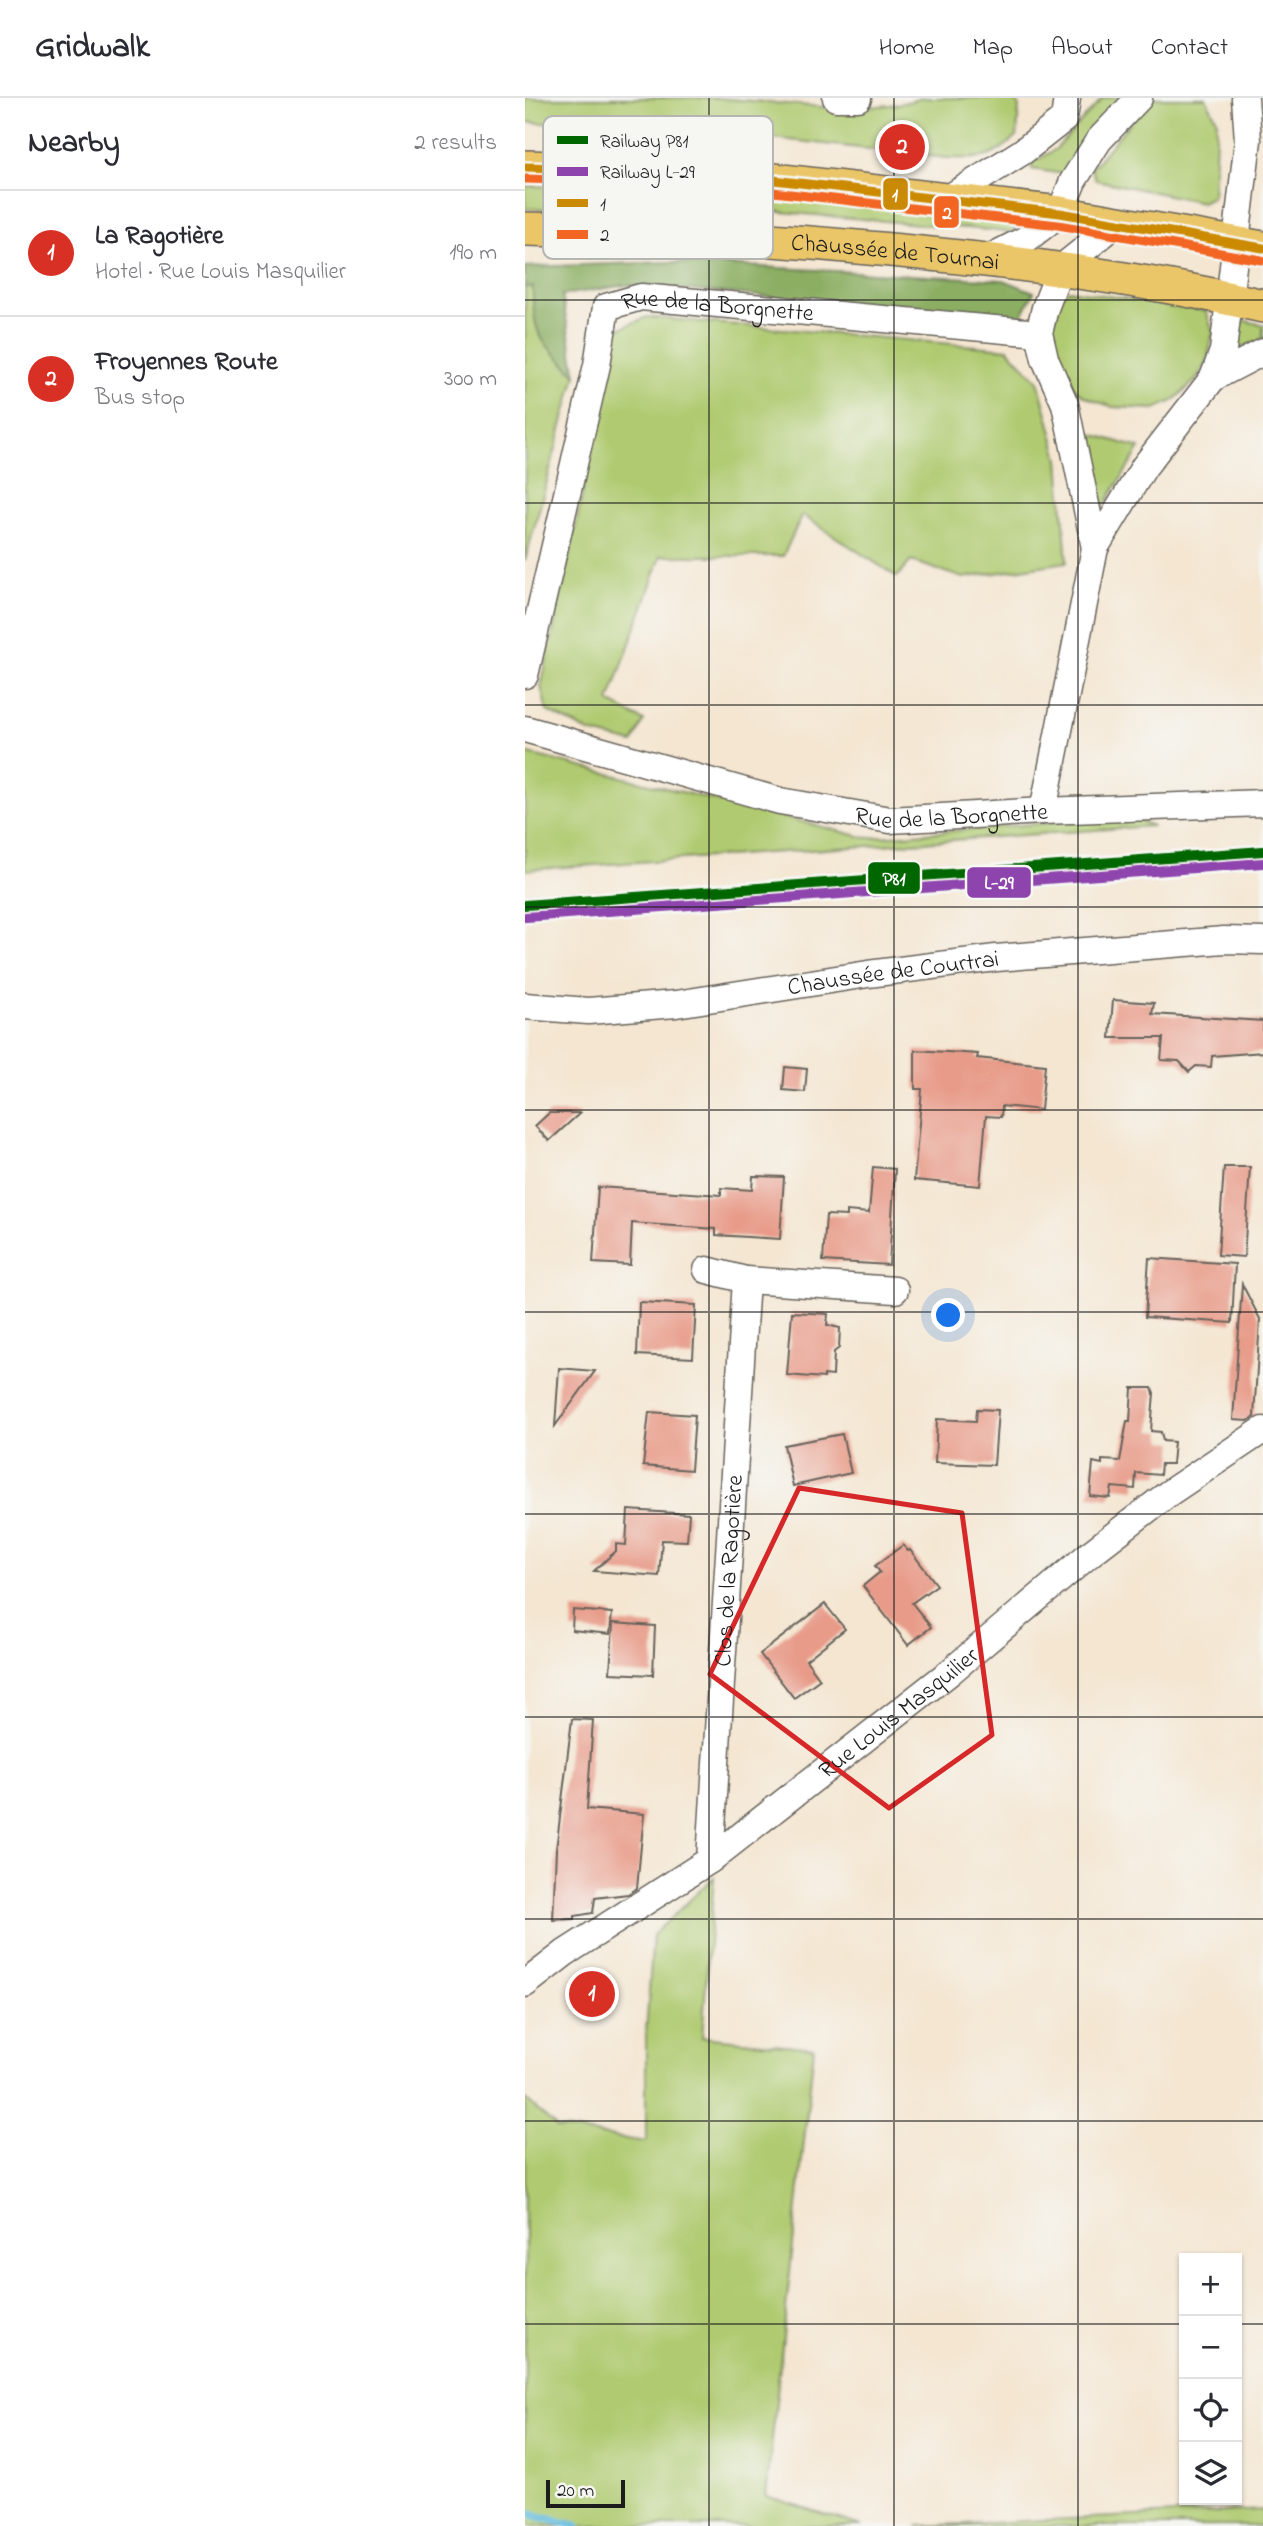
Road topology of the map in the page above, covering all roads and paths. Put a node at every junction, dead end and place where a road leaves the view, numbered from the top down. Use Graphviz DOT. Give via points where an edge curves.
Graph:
graph roads {
  1 [pos="836,98"];
  2 [pos="858,98"];
  3 [pos="1067,98"];
  4 [pos="1139,98"];
  5 [pos="1245,98"];
  6 [pos="1256,151"];
  7 [pos="525,167"];
  8 [pos="543,168"];
  9 [pos="773,180"];
  10 [pos="947,199"];
  11 [pos="1059,213"];
  12 [pos="1117,223"];
  13 [pos="525,229"];
  14 [pos="543,229"];
  15 [pos="773,240"];
  16 [pos="1249,245"];
  17 [pos="987,259"];
  18 [pos="1060,269"];
  19 [pos="1228,298"];
  20 [pos="1263,306"];
  21 [pos="1039,333"];
  22 [pos="1263,352"];
  23 [pos="1213,377"];
  24 [pos="1095,548"];
  25 [pos="525,675"];
  26 [pos="525,729"];
  27 [pos="1263,803"];
  28 [pos="1043,811"];
  29 [pos="1263,941"];
  30 [pos="525,1006"];
  31 [pos="707,1270"];
  32 [pos="746,1280"];
  33 [pos="895,1290"];
  34 [pos="1263,1430"];
  35 [pos="710,1860"];
  36 [pos="525,1984"];
  1 -- 2 [label="street"];
  3 -- 10 [label="street" via="1064,119"];
  4 -- 11 [label="street" via="1098,140"];
  5 -- 6 [label="street"];
  6 -- 16 [label="street"];
  7 -- 8 [label="main road"];
  9 -- 10 [label="main road"];
  10 -- 11 [label="main road"];
  11 -- 12 [label="main road"];
  11 -- 17 [label="street" via="1028,238"];
  12 -- 16 [label="main road"];
  12 -- 18 [label="street"];
  13 -- 14 [label="main road, Chaussée de Tournai"];
  15 -- 17 [label="main road, Chaussée de Tournai"];
  16 -- 19 [label="street"];
  17 -- 18 [label="main road, Chaussée de Tournai"];
  18 -- 19 [label="main road, Chaussée de Tournai"];
  18 -- 21 [label="street"];
  19 -- 20 [label="main road, Chaussée de Tournai"];
  19 -- 23 [label="street" via="1227,332"];
  21 -- 24 [label="street" via="1065,404"];
  21 -- 25 [label="street, Rue de la Borgnette" via="641,297 606,307 597,365"];
  22 -- 23 [label="street"];
  23 -- 24 [label="street" via="1144,467"];
  24 -- 28 [label="street"];
  26 -- 28 [label="street, Rue de la Borgnette" via="780,801 890,820"];
  27 -- 28 [label="street, Rue de la Borgnette"];
  29 -- 30 [label="street, Chaussée de Courtrai" via="996,958 676,1004 588,1011"];
  31 -- 32 [label="street"];
  32 -- 33 [label="street"];
  32 -- 35 [label="street, Clos de la Ragotière"];
  34 -- 35 [label="street, Rue Louis Masquilier" via="1091,1553 950,1672"];
  35 -- 36 [label="street, Rue Louis Masquilier"];
}
